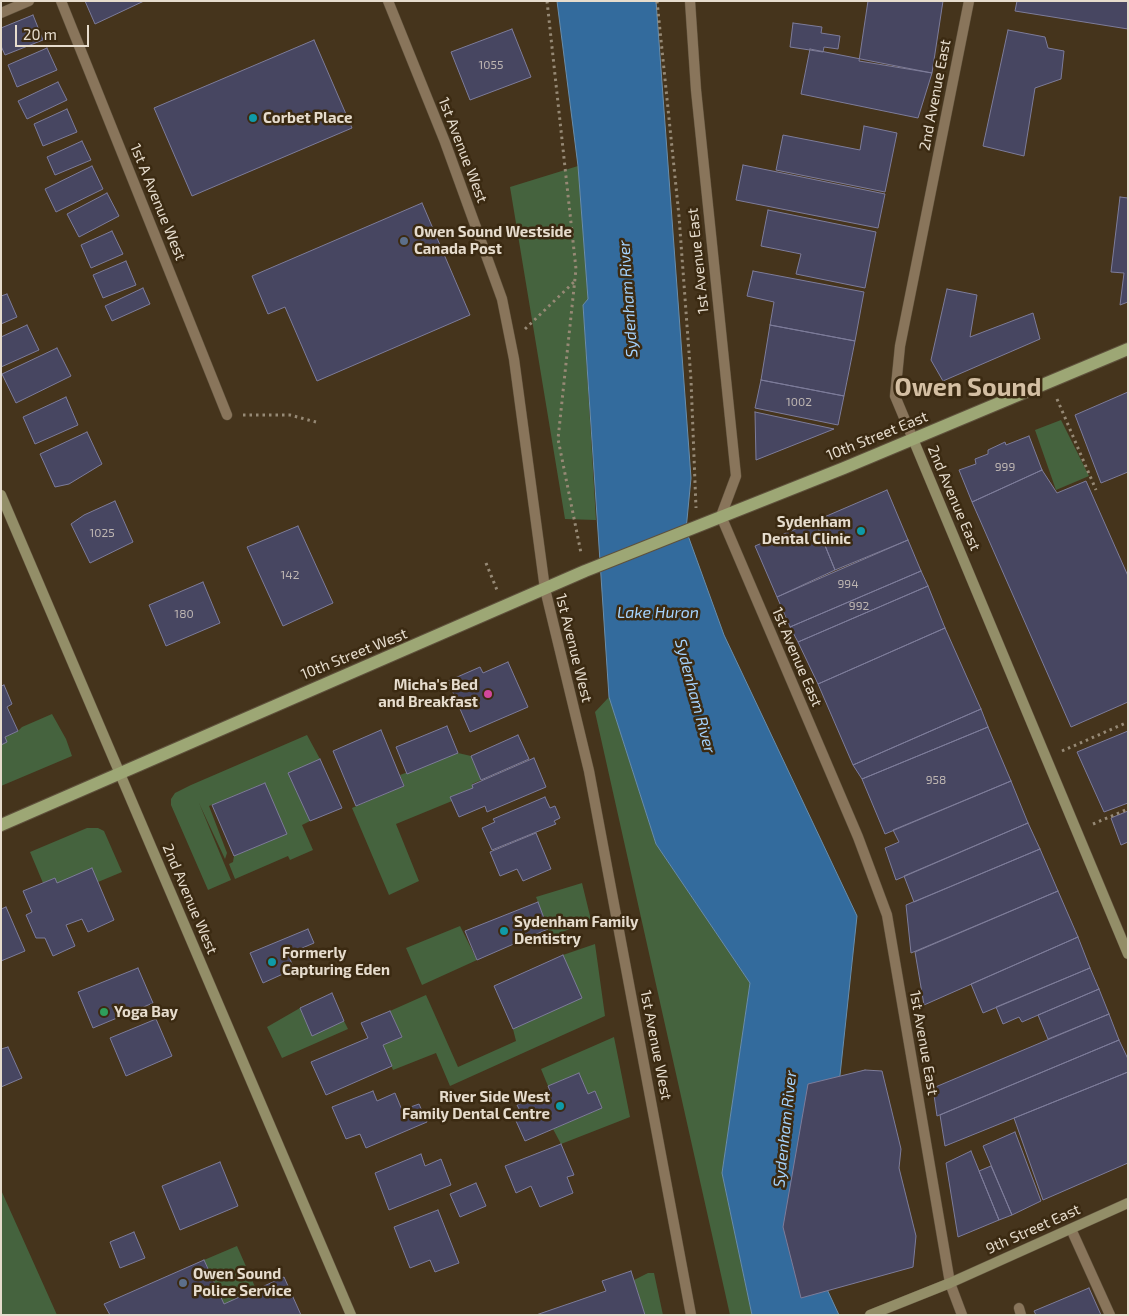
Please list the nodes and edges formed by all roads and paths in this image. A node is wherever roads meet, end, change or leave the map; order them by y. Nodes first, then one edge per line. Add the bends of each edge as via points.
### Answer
1 (29, 1) edge
2 (61, 1) edge
3 (388, 1) edge
4 (547, 1) edge
5 (656, 1) edge
6 (690, 1) edge
7 (969, 1) edge
8 (1, 13) edge
9 (575, 282) junction
10 (511, 343) junction
11 (1128, 349) edge
12 (1050, 382) junction
13 (228, 415) joint
14 (316, 422) dead end
15 (913, 439) junction
16 (1096, 490) dead end
17 (1, 495) edge
18 (721, 516) junction
19 (691, 528) junction
20 (486, 563) dead end
21 (585, 571) junction
22 (545, 589) junction
23 (504, 607) junction
24 (1128, 722) edge
25 (1059, 752) dead end
26 (120, 773) junction
27 (1128, 809) edge
28 (1, 825) edge
29 (1076, 830) junction
30 (1128, 954) edge
31 (1128, 1203) edge
32 (1071, 1229) junction
33 (950, 1283) junction
34 (351, 1315) edge
35 (691, 1315) edge
36 (870, 1315) edge
37 (962, 1315) edge
38 (1110, 1315) edge

1 - 8 street
2 - 13 street, 1st A Avenue West
3 - 10 street, 1st Avenue West via 445,142 499,290
4 - 9 path
5 - 19 path via 692,380
6 - 18 street, 1st Avenue East via 696,90 736,476
7 - 15 street, 2nd Avenue East via 900,346 895,396
9 - 10 path
9 - 21 path via 558,439
10 - 22 street, 1st Avenue West
11 - 12 main road, 10th Street East
12 - 15 main road, 10th Street East
12 - 16 path
13 - 14 path via 290,415
15 - 18 main road, 10th Street East
15 - 29 street, 2nd Avenue East
17 - 26 street, 2nd Avenue West
18 - 19 main road, 10th Street West
18 - 33 street, 1st Avenue East via 858,837 887,915
19 - 21 main road, 10th Street West
20 - 23 path
21 - 22 main road, 10th Street West
22 - 23 main road, 10th Street West
22 - 35 street, 1st Avenue West via 589,772
23 - 26 main road, 10th Street West
24 - 25 path
26 - 28 main road, 10th Street West
26 - 34 street, 2nd Avenue West
27 - 29 path
29 - 30 street, 2nd Avenue East
31 - 32 street, 9th Street East
32 - 33 street, 9th Street East
32 - 38 street
33 - 36 street, 9th Street East
33 - 37 street, 1st Avenue East

